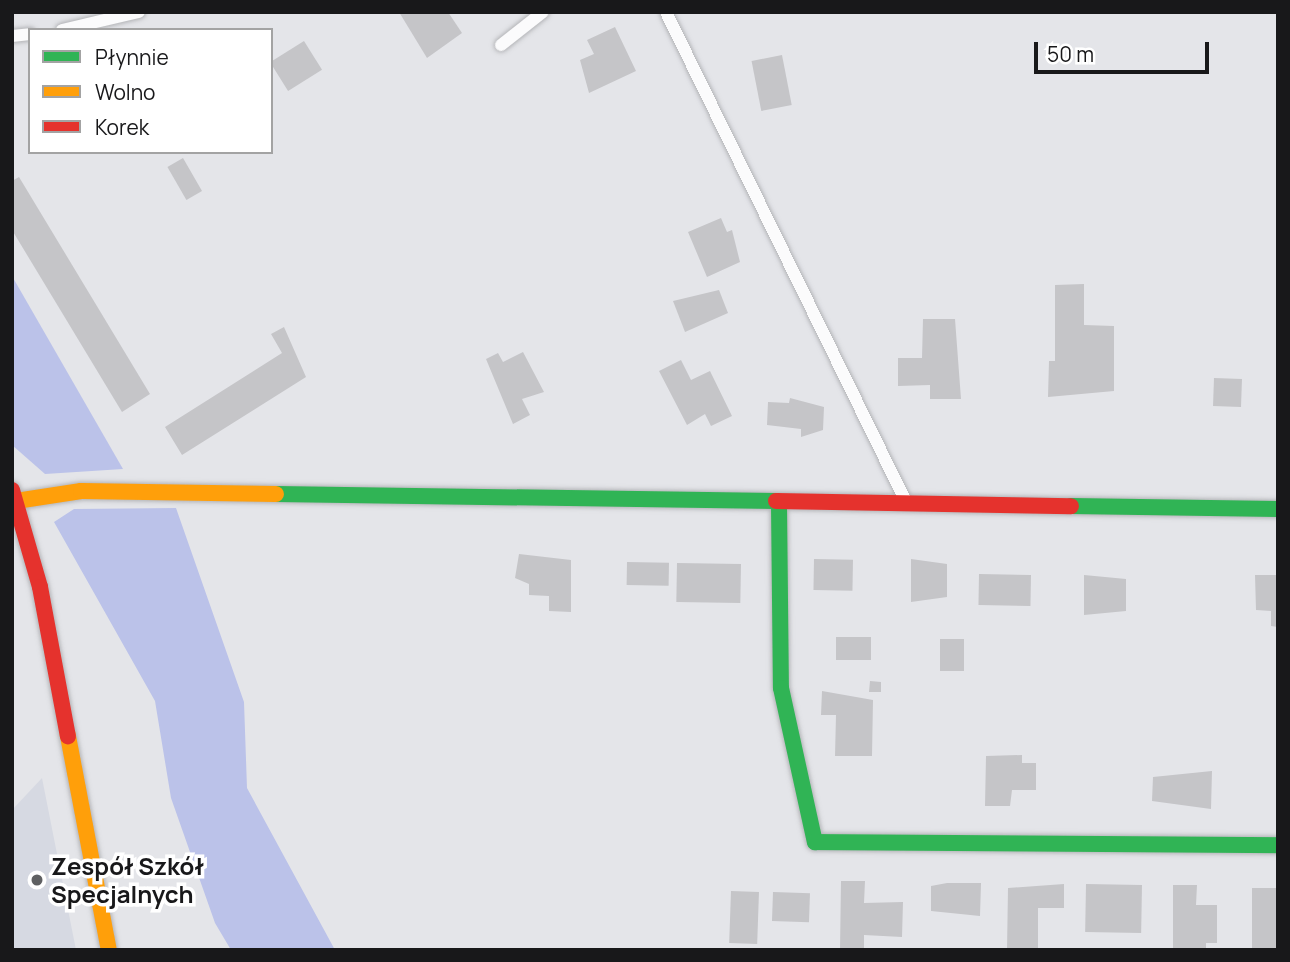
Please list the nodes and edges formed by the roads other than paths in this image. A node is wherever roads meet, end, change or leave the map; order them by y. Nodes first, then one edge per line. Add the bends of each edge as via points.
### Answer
1 (139, 12) edge
2 (543, 12) edge
3 (666, 12) edge
4 (71, 28) edge
5 (501, 45) dead end
6 (14, 496) edge
7 (779, 504) junction
8 (907, 505) junction
9 (1278, 509) edge
10 (1278, 845) edge
11 (109, 950) edge

1 - 4 lane
2 - 5 lane
3 - 8 lane
6 - 7 street via 81,491
6 - 11 street via 40,587
7 - 8 street
7 - 10 street via 780,688 815,842
8 - 9 street

